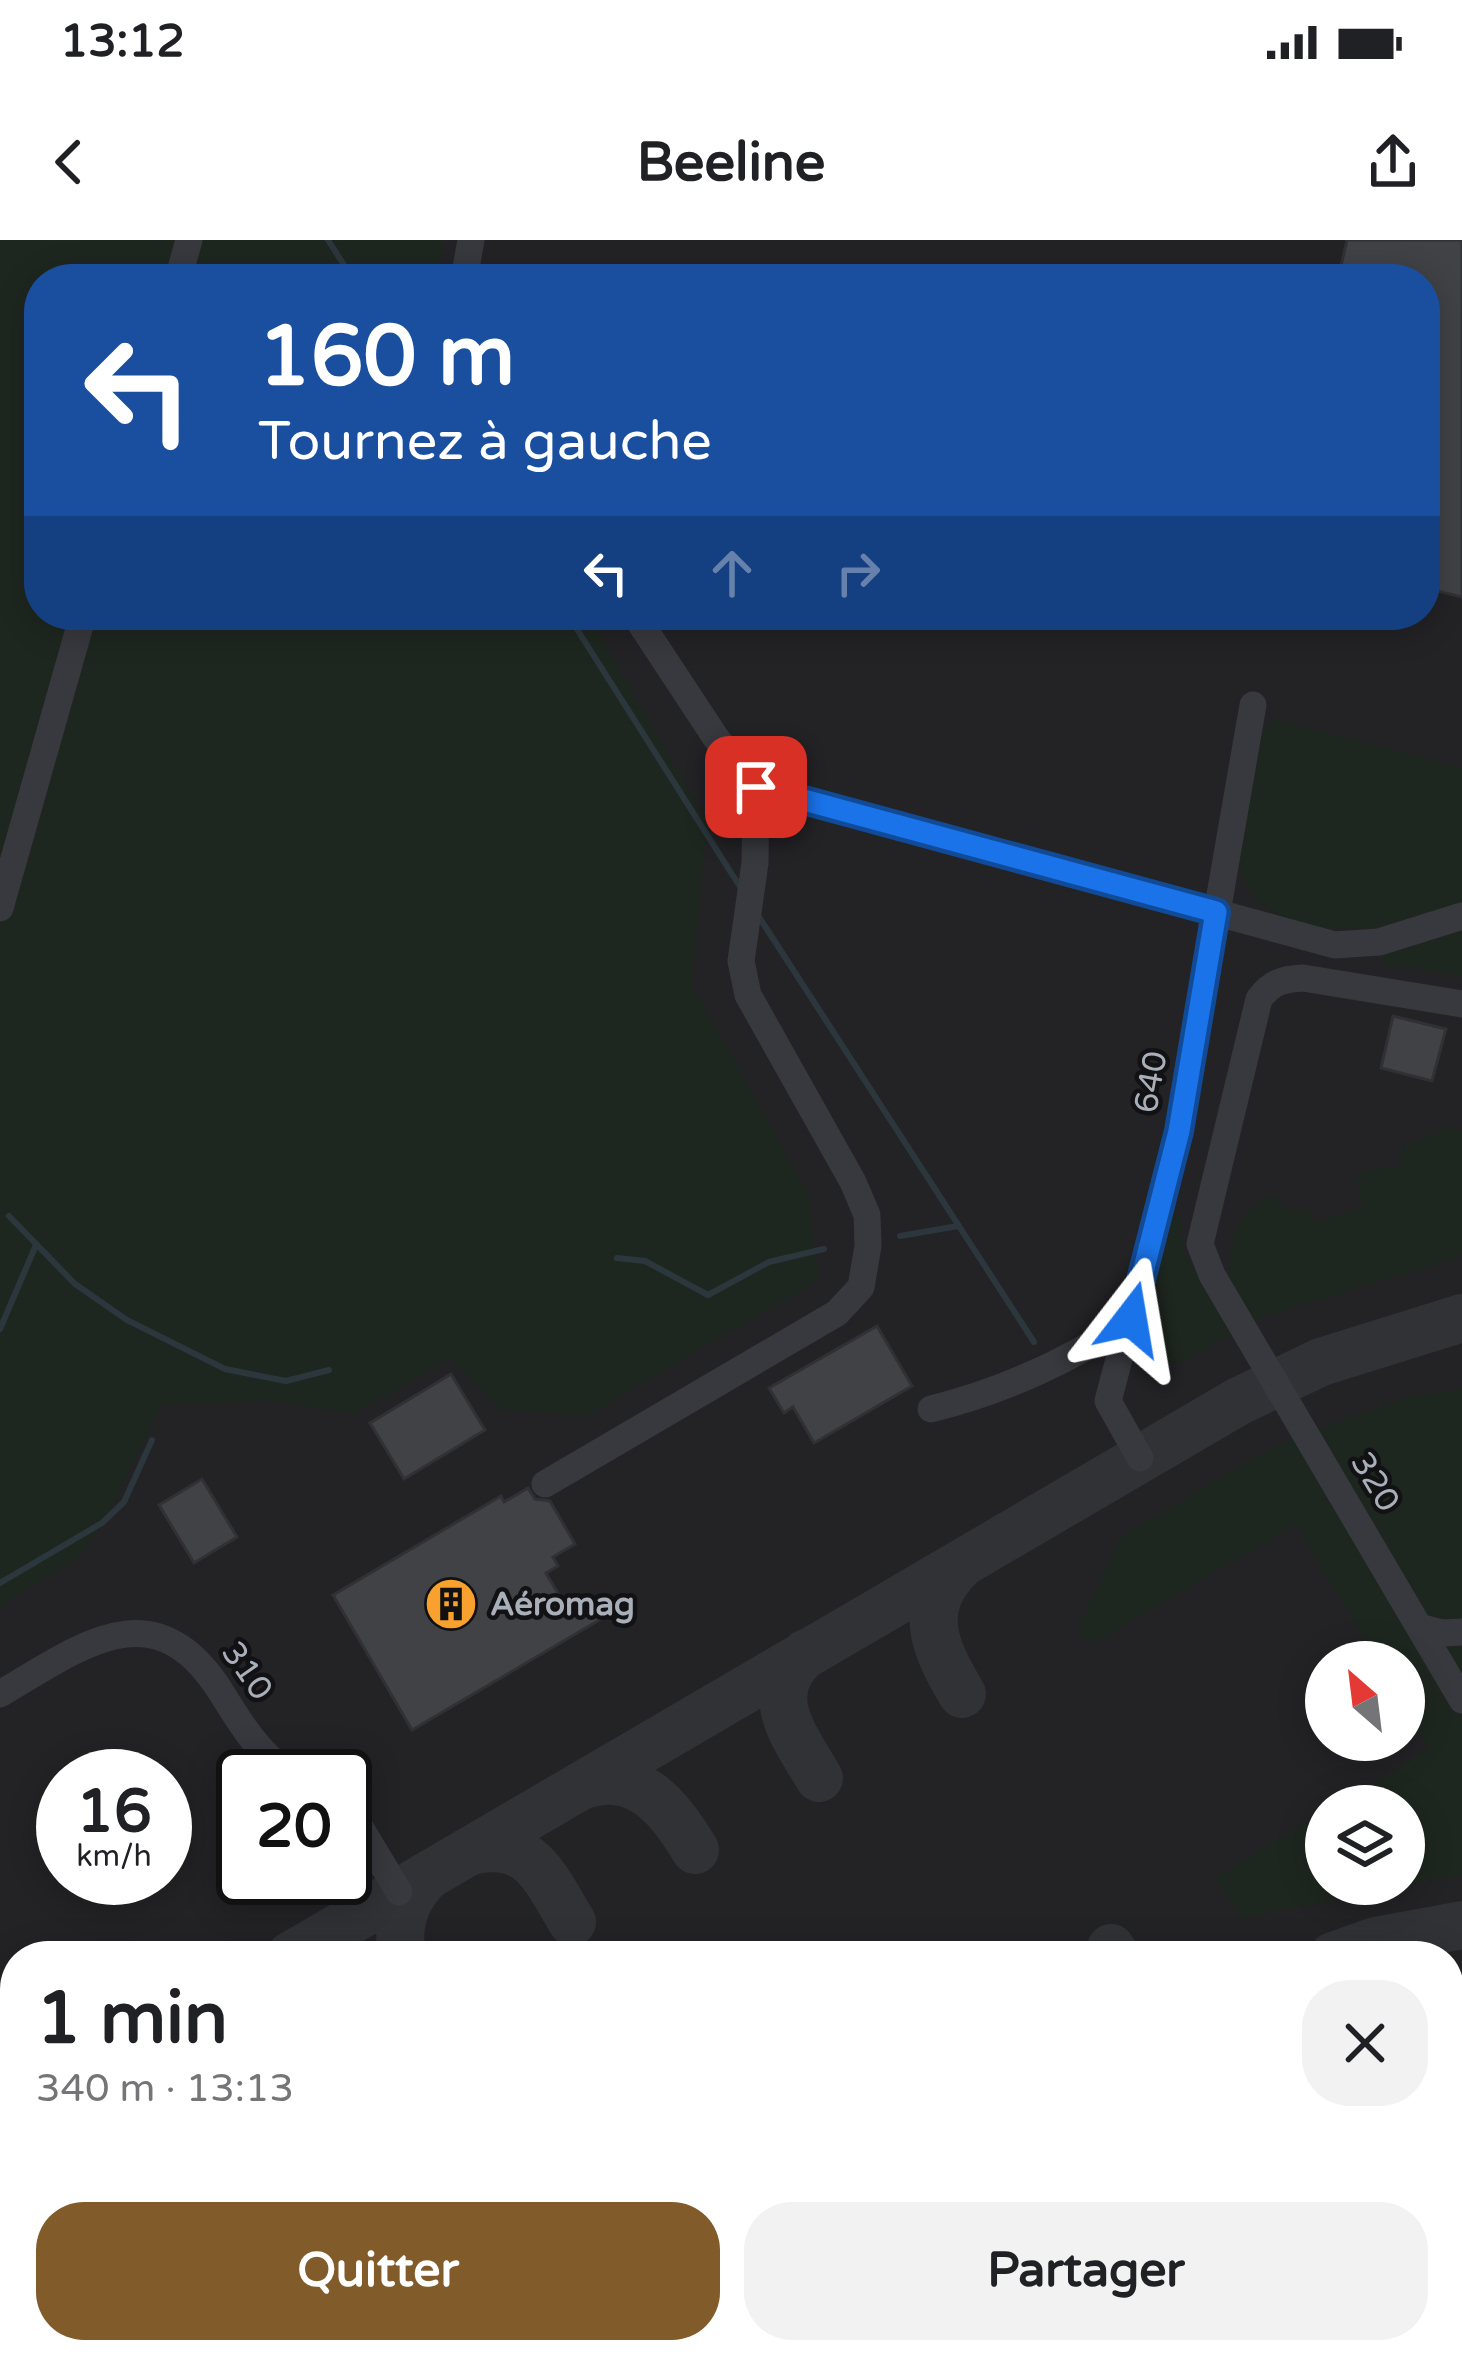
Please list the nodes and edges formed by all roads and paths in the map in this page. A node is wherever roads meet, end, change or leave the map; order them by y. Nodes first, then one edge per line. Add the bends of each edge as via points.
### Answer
1 (79, 630) edge
2 (645, 630) edge
3 (1253, 705) dead end
4 (756, 787) junction
5 (0, 908) edge
6 (1216, 912) junction
7 (1462, 916) edge
8 (1462, 1004) edge
9 (1131, 1319) junction
10 (931, 1409) dead end
11 (1140, 1458) dead end
12 (545, 1484) dead end
13 (1419, 1627) junction
14 (1462, 1632) edge
15 (0, 1694) edge
16 (1462, 1700) edge
17 (259, 1749) edge
18 (372, 1847) edge
19 (399, 1892) dead end

1 - 5 lane
2 - 4 lane
3 - 6 lane, 640
4 - 6 lane
4 - 12 lane via 741,961 748,995 867,1215 861,1287 837,1313
6 - 7 lane via 1335,945 1379,942
6 - 9 lane, 640 via 1179,1131
8 - 13 lane, 320 via 1303,978 1268,987 1200,1244
9 - 10 lane via 1075,1355
9 - 11 lane, 640 via 1108,1401
13 - 14 lane
13 - 16 lane, 320
15 - 17 lane, 310 via 90,1641 151,1634 210,1674
18 - 19 lane

